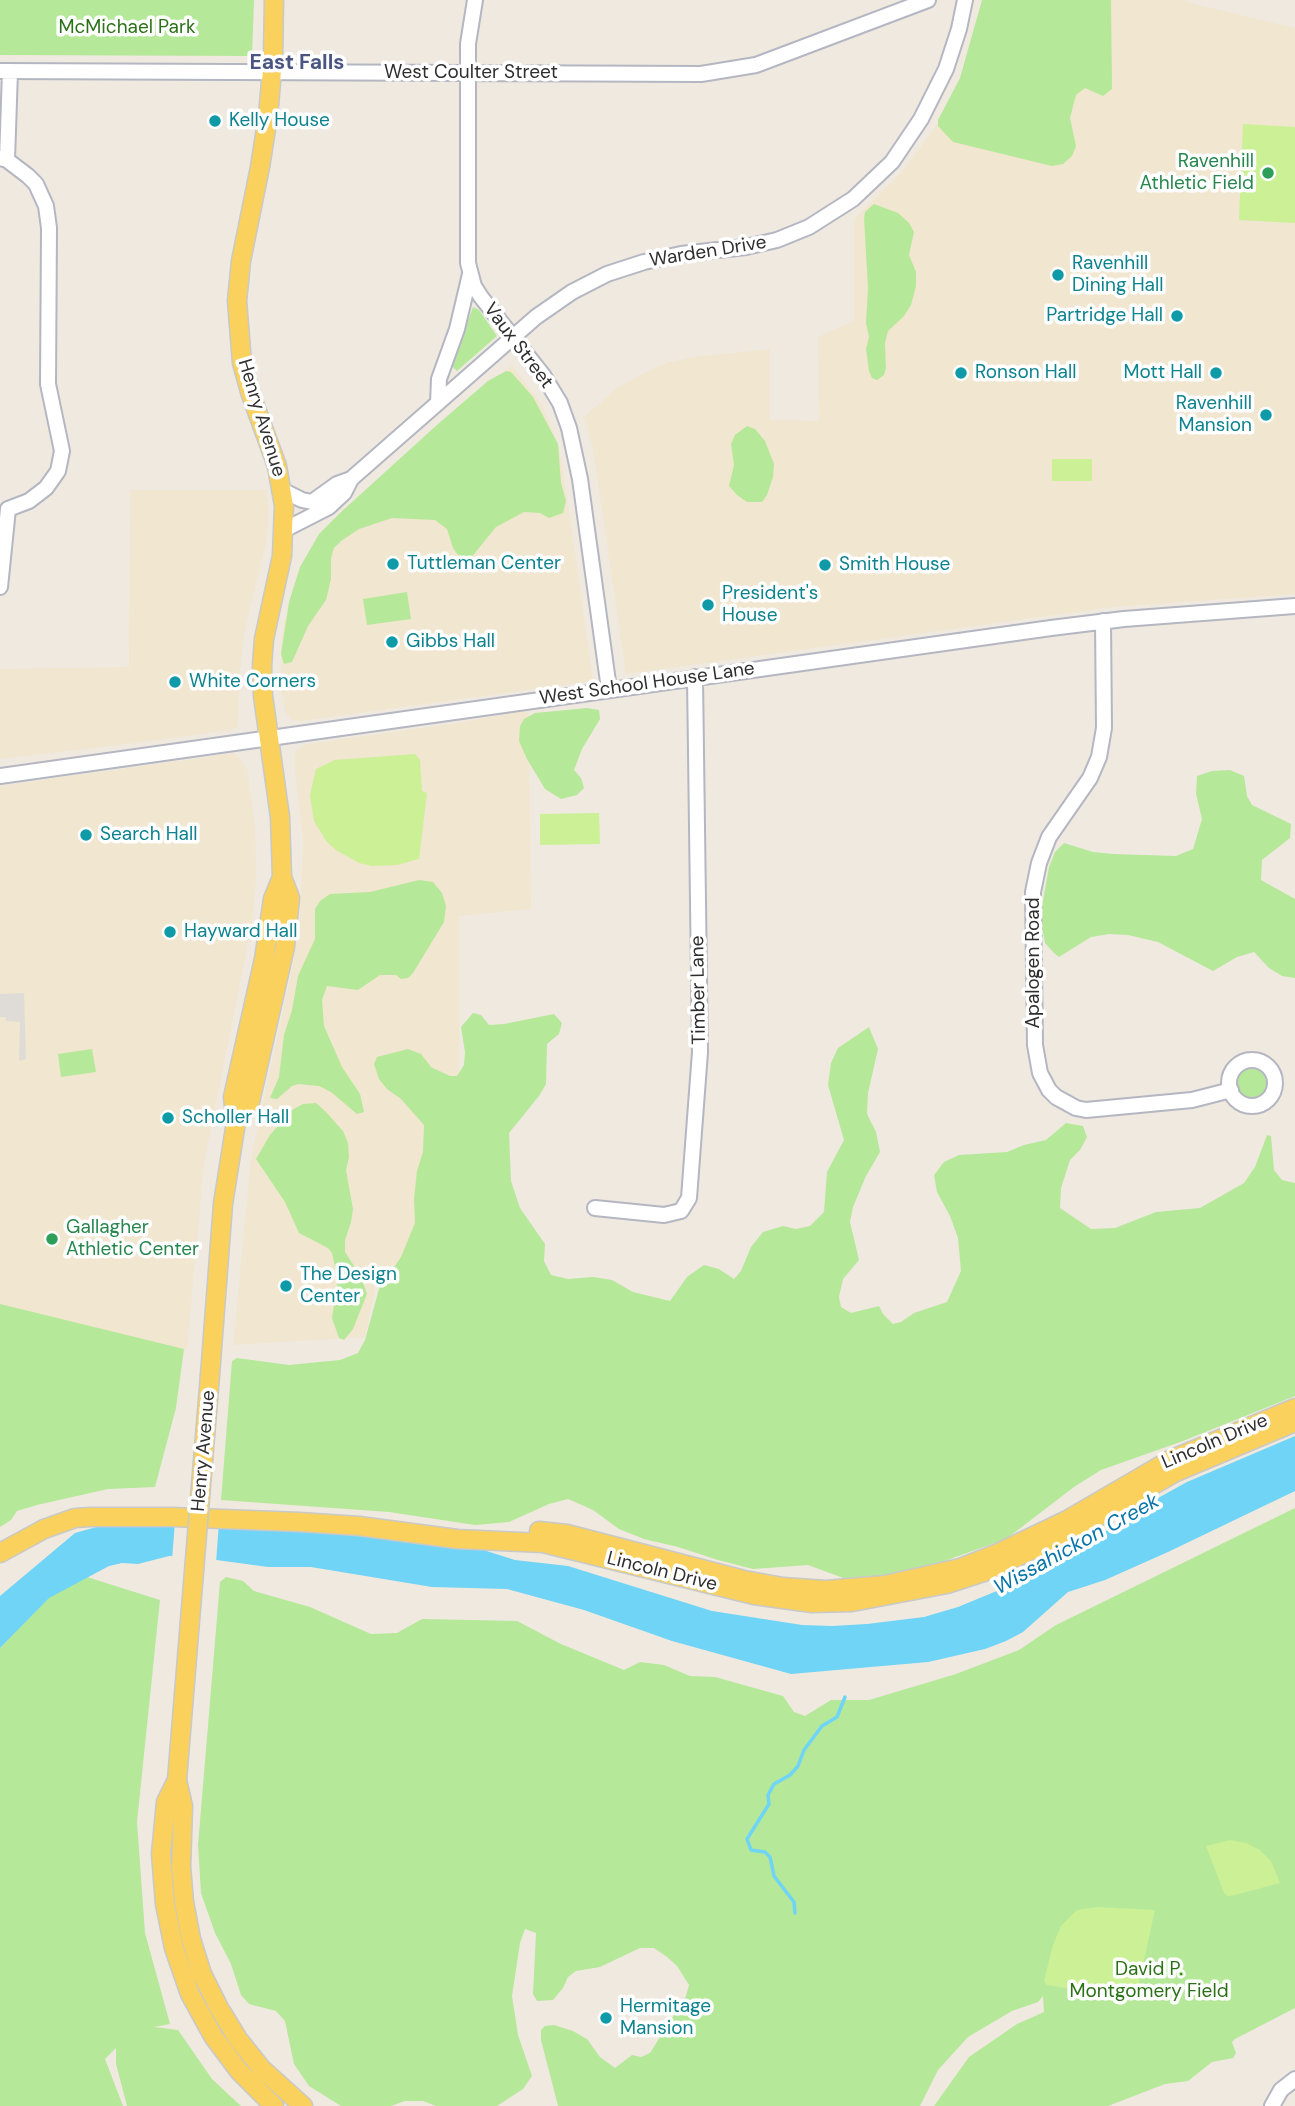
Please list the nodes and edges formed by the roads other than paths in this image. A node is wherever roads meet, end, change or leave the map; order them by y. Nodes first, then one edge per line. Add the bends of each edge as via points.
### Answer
1 (274, 0) edge
2 (475, 0) edge
3 (928, 0) edge
4 (965, 0) edge
5 (5, 71) edge
6 (272, 72) junction
7 (468, 72) junction
8 (3, 159) edge
9 (470, 273) junction
10 (512, 338) junction
11 (438, 403) junction
12 (351, 479) junction
13 (282, 490) junction
14 (4, 507) edge
15 (284, 530) junction
16 (0, 587) edge
17 (1295, 606) edge
18 (1103, 621) junction
19 (695, 677) junction
20 (609, 689) junction
21 (269, 738) junction
22 (0, 776) edge
23 (1231, 1090) dead end
24 (595, 1208) dead end
25 (1295, 1408) edge
26 (1295, 1422) edge
27 (0, 1540) edge
28 (0, 1553) edge
29 (177, 1780) junction
30 (1295, 2079) edge
31 (274, 2106) edge
32 (303, 2106) edge
33 (1272, 2106) edge

1 - 6 main road, Henry Avenue
2 - 7 street, Vaux Street
3 - 7 street, West Coulter Street via 756,65 728,71
4 - 10 street, Warden Drive via 946,69 921,119 878,178 841,209 792,235 761,244 661,257 607,275 561,299
5 - 6 street, West Coulter Street
5 - 8 street
6 - 7 street, West Coulter Street
6 - 13 main road, Henry Avenue via 262,154 238,275 237,317 247,382
7 - 9 street, Vaux Street
8 - 14 street via 36,184 48,216 48,384 62,451 58,471 47,488 29,501
9 - 10 street, Vaux Street via 481,297
9 - 11 street via 439,379
10 - 11 street, Warden Drive
10 - 20 street, Vaux Street via 548,383 569,428
11 - 12 street, Warden Drive
12 - 13 street, Warden Drive via 312,502
12 - 15 street, Warden Drive via 329,507
13 - 15 main road, Henry Avenue
14 - 16 street
15 - 21 main road, Henry Avenue via 262,651
17 - 18 street, West School House Lane
18 - 19 street, West School House Lane
18 - 23 street, Apalogen Road via 1100,757 1049,837 1033,892 1035,1045 1040,1073 1056,1097 1086,1110 1192,1100
19 - 20 street, West School House Lane
19 - 24 street, Timber Lane via 700,1052 689,1198 681,1211 664,1215
20 - 21 street, West School House Lane
21 - 22 street, West School House Lane
21 - 29 main road, Henry Avenue, bridge via 280,817 282,877 290,898 285,947 250,1102 236,1122 223,1204
25 - 27 main road, Lincoln Drive via 1170,1460 1067,1520 979,1561 864,1588 803,1589 763,1583 567,1534 470,1531 311,1514 135,1504 64,1509
26 - 28 main road, Lincoln Drive via 1176,1472 1073,1531 984,1572 947,1584 852,1602 812,1603 754,1594 553,1544 300,1522 75,1518
29 - 31 main road, Henry Avenue via 166,1802 162,1854 174,1948 190,1994 213,2036 244,2077
29 - 32 main road, Henry Avenue via 183,1806 184,1902 202,1974 238,2039
30 - 33 street via 1281,2090

